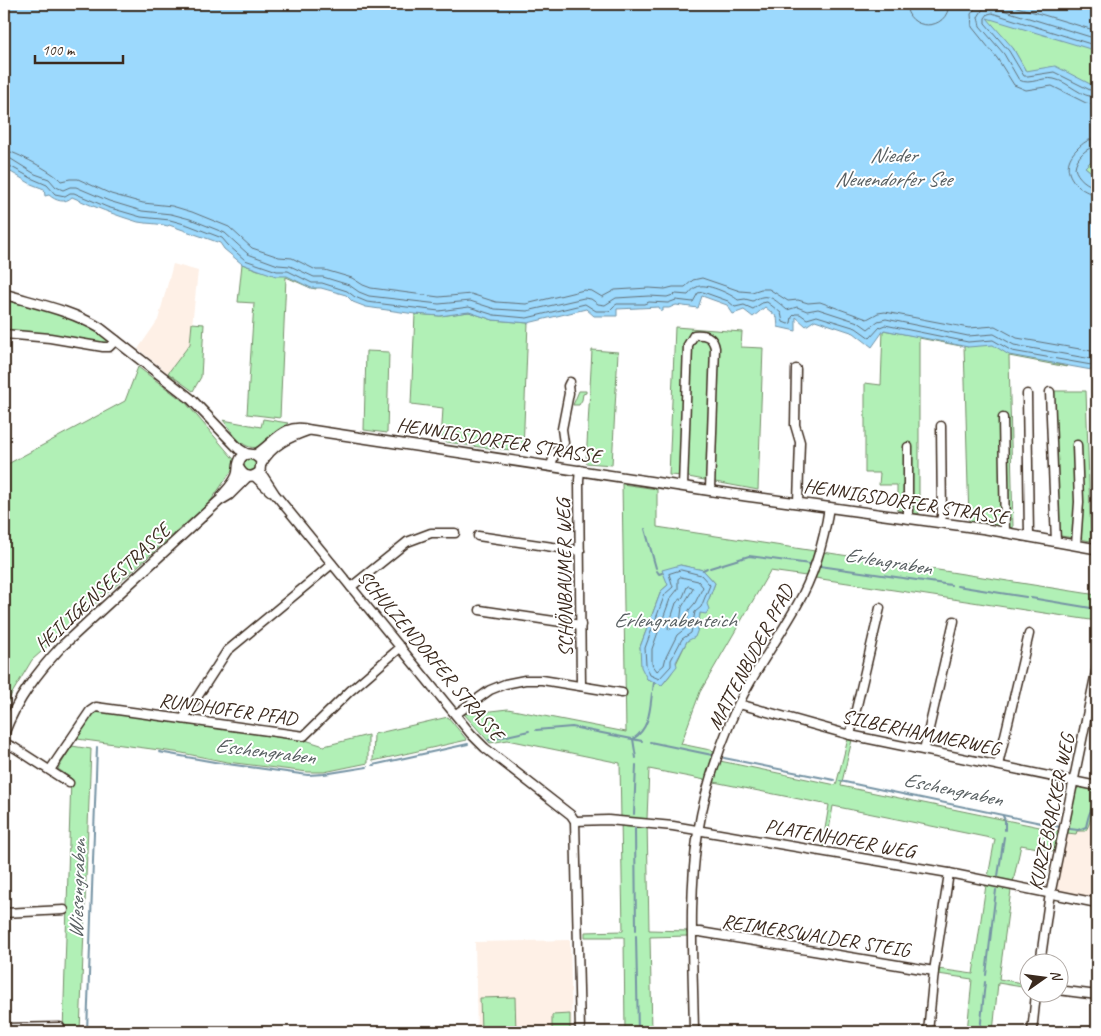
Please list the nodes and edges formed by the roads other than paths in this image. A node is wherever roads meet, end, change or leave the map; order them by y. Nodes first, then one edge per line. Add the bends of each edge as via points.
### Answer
1 (4, 294) edge
2 (4, 334) edge
3 (116, 340) junction
4 (796, 369) dead end
5 (570, 382) dead end
6 (1050, 392) dead end
7 (1026, 394) dead end
8 (1002, 418) dead end
9 (941, 426) dead end
10 (310, 430) junction
11 (222, 432) junction
12 (1077, 445) dead end
13 (908, 447) dead end
14 (251, 454) junction
15 (239, 465) junction
16 (551, 466) junction
17 (580, 470) junction
18 (256, 472) junction
19 (683, 486) junction
20 (710, 490) junction
21 (219, 501) junction
22 (798, 502) junction
23 (829, 507) junction
24 (908, 518) junction
25 (940, 523) junction
26 (454, 533) dead end
27 (1005, 533) junction
28 (478, 536) dead end
29 (1029, 537) junction
30 (1056, 542) junction
31 (1076, 545) junction
32 (1097, 549) edge
33 (580, 551) junction
34 (332, 564) junction
35 (351, 587) junction
36 (880, 608) dead end
37 (480, 610) dead end
38 (954, 621) dead end
39 (581, 625) junction
40 (1029, 634) dead end
41 (401, 647) junction
42 (1097, 667) edge
43 (581, 686) junction
44 (622, 693) dead end
45 (739, 704) junction
46 (456, 714) junction
47 (183, 720) junction
48 (4, 733) edge
49 (850, 735) junction
50 (4, 743) edge
51 (924, 750) junction
52 (998, 765) junction
53 (50, 770) junction
54 (1074, 781) junction
55 (69, 783) dead end
56 (1097, 786) edge
57 (575, 821) junction
58 (698, 831) junction
59 (949, 873) junction
60 (1051, 894) junction
61 (1097, 903) edge
62 (64, 910) dead end
63 (4, 913) edge
64 (692, 932) junction
65 (1042, 954) edge
66 (934, 971) junction
67 (1068, 991) edge
68 (1097, 995) edge
69 (1035, 1004) edge
70 (60, 1027) dead end
71 (4, 1028) edge
72 (580, 1032) edge
73 (694, 1032) edge
74 (928, 1032) edge
75 (1032, 1032) edge

1 - 3 main road via 71,313
2 - 3 street via 102,347 109,347
3 - 11 main road via 192,399
4 - 22 street via 795,425 800,442
5 - 16 street via 562,429 564,443 555,452
6 - 30 street
7 - 29 street
8 - 27 street
9 - 25 street
10 - 14 main road, HENNIGSDORFER STRASSE via 289,429
10 - 16 main road, HENNIGSDORFER STRASSE
10 - 18 main road via 281,442 266,454
11 - 14 main road via 239,449
11 - 15 main road
12 - 31 street via 1079,502
13 - 24 street
14 - 15 main road, HENNIGSDORFER STRASSE
14 - 18 main road via 259,459
15 - 18 main road via 243,474
15 - 21 main road, HEILIGENSEESTRASSE via 236,478
16 - 17 main road, HENNIGSDORFER STRASSE
17 - 19 main road, HENNIGSDORFER STRASSE
17 - 33 street, SCHÖNBAUMER WEG
18 - 21 main road, HEILIGENSEESTRASSE
18 - 34 street, SCHULZENDORFER STRASSE
19 - 20 main road, HENNIGSDORFER STRASSE
19 - 20 street via 688,345 694,335 703,334 714,342
20 - 22 main road, HENNIGSDORFER STRASSE
21 - 48 main road, HEILIGENSEESTRASSE via 42,667 18,701
22 - 23 main road, HENNIGSDORFER STRASSE
23 - 24 main road, HENNIGSDORFER STRASSE
23 - 45 street, MATTENBUDER PFAD via 821,549 805,590
24 - 25 main road, HENNIGSDORFER STRASSE
25 - 27 main road, HENNIGSDORFER STRASSE
26 - 35 street via 431,533 407,542
27 - 29 main road, HENNIGSDORFER STRASSE
28 - 33 street
29 - 30 main road, HENNIGSDORFER STRASSE
30 - 31 main road, HENNIGSDORFER STRASSE
31 - 32 main road, HENNIGSDORFER STRASSE
33 - 39 street, SCHÖNBAUMER WEG
34 - 35 street, SCHULZENDORFER STRASSE
34 - 47 street via 227,651
35 - 41 street, SCHULZENDORFER STRASSE
36 - 49 street
37 - 39 street
38 - 51 street
39 - 43 street, SCHÖNBAUMER WEG
40 - 52 street
41 - 46 street, SCHULZENDORFER STRASSE
41 - 47 street, RUNDHOFER PFAD via 304,736
42 - 54 street, KURZEBRACKER WEG
43 - 44 street
43 - 46 street via 519,680 490,690
45 - 49 street, SILBERHAMMERWEG
45 - 58 street, MATTENBUDER PFAD via 711,776
46 - 57 street, SCHULZENDORFER STRASSE via 484,748
47 - 53 street, RUNDHOFER PFAD via 96,707
49 - 51 street, SILBERHAMMERWEG
50 - 53 street
51 - 52 street, SILBERHAMMERWEG
52 - 54 street, SILBERHAMMERWEG
53 - 55 street
54 - 56 street, SILBERHAMMERWEG
54 - 60 street, KURZEBRACKER WEG
57 - 58 street, PLATENHOFER WEG via 630,821
57 - 72 street
58 - 59 street, PLATENHOFER WEG
58 - 64 street, MATTENBUDER PFAD
59 - 60 street, PLATENHOFER WEG
59 - 66 street
60 - 61 street, PLATENHOFER WEG
60 - 65 street, KURZEBRACKER WEG
62 - 63 street
64 - 66 street, REIMERSWALDER STEIG
64 - 73 street, MATTENBUDER PFAD
66 - 74 street
67 - 68 street
69 - 75 street
70 - 71 street

